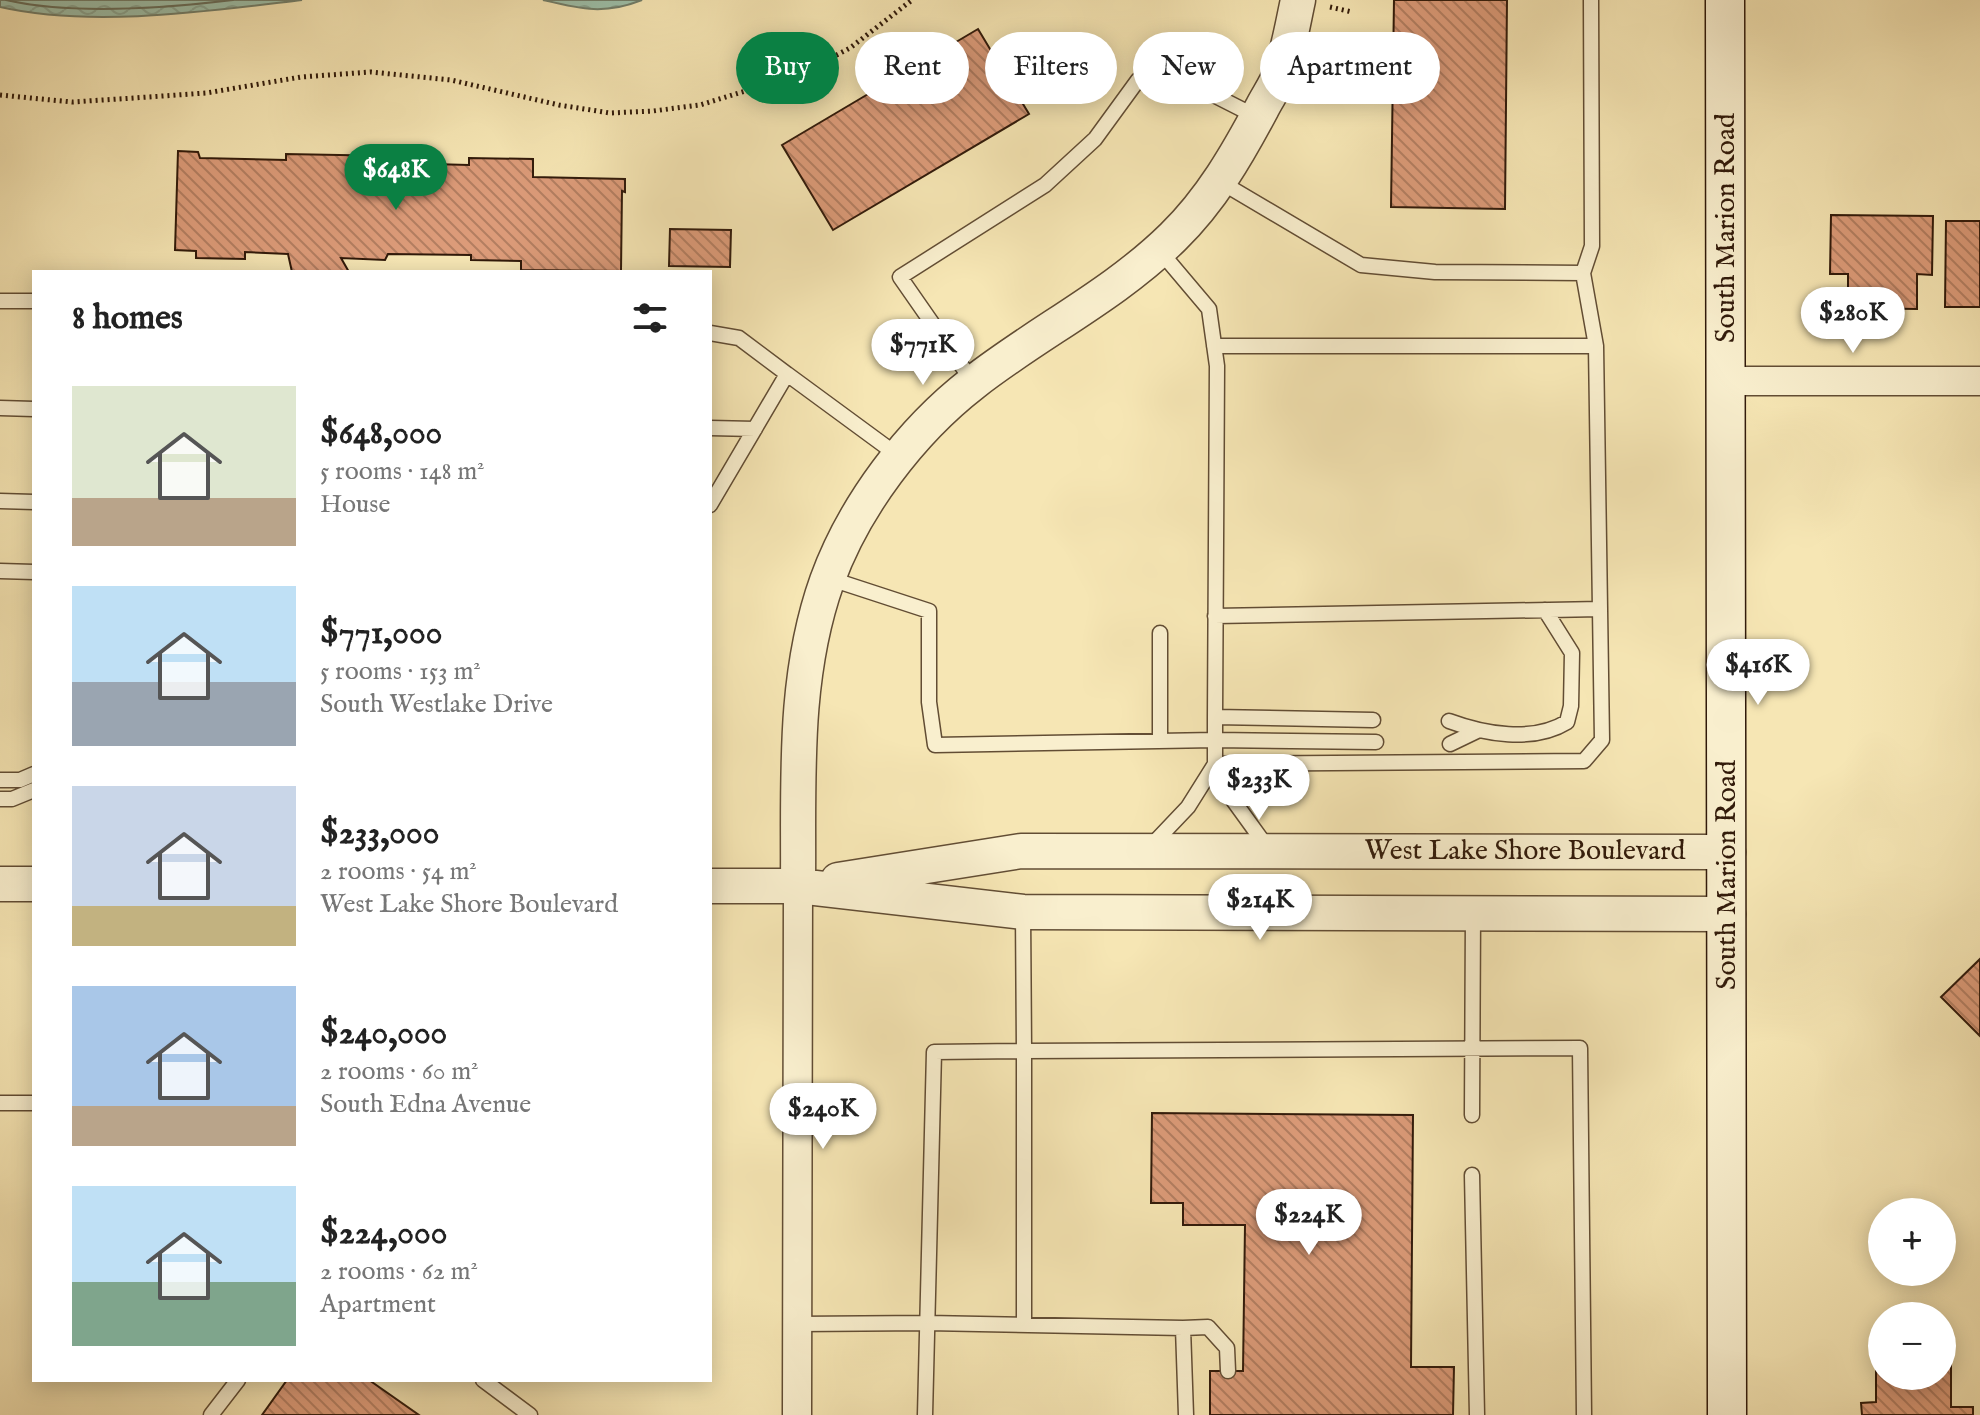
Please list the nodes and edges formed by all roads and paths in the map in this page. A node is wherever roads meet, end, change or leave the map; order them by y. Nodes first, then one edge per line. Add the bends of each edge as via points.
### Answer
1 (912, 0) edge
2 (1298, 0) edge
3 (1591, 0) edge
4 (1725, 0) edge
5 (0, 95) edge
6 (1257, 117) junction
7 (1219, 181) junction
8 (1160, 250) junction
9 (1583, 273) junction
10 (0, 301) edge
11 (32, 301) edge
12 (712, 333) edge
13 (1214, 346) junction
14 (1596, 346) junction
15 (787, 374) junction
16 (1726, 381) junction
17 (1980, 381) edge
18 (973, 382) junction
19 (0, 408) edge
20 (32, 409) edge
21 (712, 428) edge
22 (755, 429) junction
23 (901, 457) junction
24 (0, 501) edge
25 (32, 502) edge
26 (712, 502) edge
27 (0, 571) edge
28 (32, 572) edge
29 (828, 578) junction
30 (1600, 609) junction
31 (1545, 610) junction
32 (1215, 616) junction
33 (1160, 633) dead end
34 (1215, 717) junction
35 (1373, 720) dead end
36 (1449, 721) dead end
37 (1477, 731) junction
38 (1215, 740) junction
39 (1160, 741) junction
40 (1376, 742) dead end
41 (1450, 744) dead end
42 (1215, 764) junction
43 (32, 775) edge
44 (0, 780) edge
45 (32, 791) edge
46 (0, 799) edge
47 (1147, 851) junction
48 (1269, 851) junction
49 (1728, 852) junction
50 (0, 884) edge
51 (32, 884) edge
52 (712, 886) edge
53 (798, 886) junction
54 (1023, 912) junction
55 (1473, 913) junction
56 (1728, 914) junction
57 (1472, 1047) junction
58 (1024, 1051) junction
59 (0, 1103) edge
60 (32, 1103) edge
61 (1472, 1115) dead end
62 (1472, 1175) dead end
63 (928, 1323) junction
64 (797, 1324) junction
65 (1024, 1325) junction
66 (1183, 1328) junction
67 (1228, 1371) dead end
68 (236, 1382) edge
69 (486, 1382) edge
70 (211, 1415) edge
71 (530, 1415) edge
72 (797, 1415) edge
73 (925, 1415) edge
74 (1186, 1415) edge
75 (1477, 1415) edge
76 (1584, 1415) edge
77 (1727, 1415) edge

1 - 5 path via 850,48 800,74 700,105 653,111 610,113 451,80 371,72 206,93 72,102
2 - 6 street via 1281,72
3 - 9 lane via 1592,246
4 - 16 main road, South Marion Road
6 - 7 street
6 - 18 lane via 1192,84 1138,80 1095,139 1045,185 900,277
7 - 8 street
7 - 9 lane via 1361,265 1435,272
8 - 13 lane via 1209,309
8 - 18 street via 1087,307
9 - 14 lane
10 - 11 lane
12 - 15 lane via 739,338
13 - 14 lane
13 - 32 lane
14 - 30 lane
15 - 22 lane
15 - 23 lane
16 - 17 street
16 - 49 main road, South Marion Road
18 - 23 street via 916,435
19 - 20 lane
21 - 22 lane
22 - 26 lane
23 - 29 street via 872,491
24 - 25 lane
27 - 28 lane
29 - 39 lane via 929,611 929,702 935,745
29 - 53 street via 810,633 800,719
30 - 31 lane
30 - 42 lane via 1602,740 1584,761
31 - 32 lane
31 - 37 lane via 1572,653 1567,722 1531,734
32 - 34 lane
33 - 39 lane
34 - 35 lane
34 - 38 lane
36 - 37 lane
37 - 41 lane
38 - 39 lane
38 - 40 lane
38 - 42 lane
42 - 47 lane via 1188,807
42 - 48 lane
43 - 44 lane
45 - 46 lane
47 - 48 street, West Lake Shore Boulevard
47 - 53 street, West Lake Shore Boulevard via 1021,851
48 - 49 street, West Lake Shore Boulevard
49 - 56 main road, South Marion Road
50 - 51 street
52 - 53 street, West Lake Shore Boulevard
53 - 54 street, West Lake Shore Boulevard
53 - 64 street
54 - 55 street, West Lake Shore Boulevard
54 - 58 lane
55 - 56 street, West Lake Shore Boulevard
55 - 57 lane
56 - 77 main road, South Marion Road
57 - 58 lane
57 - 61 lane
57 - 76 lane via 1580,1048
58 - 63 lane via 934,1052
58 - 65 lane
59 - 60 lane
62 - 75 lane
63 - 64 lane
63 - 65 lane
63 - 73 lane
64 - 72 street
65 - 66 lane
66 - 67 lane via 1208,1327 1227,1348
66 - 74 lane
68 - 70 lane
69 - 71 lane

